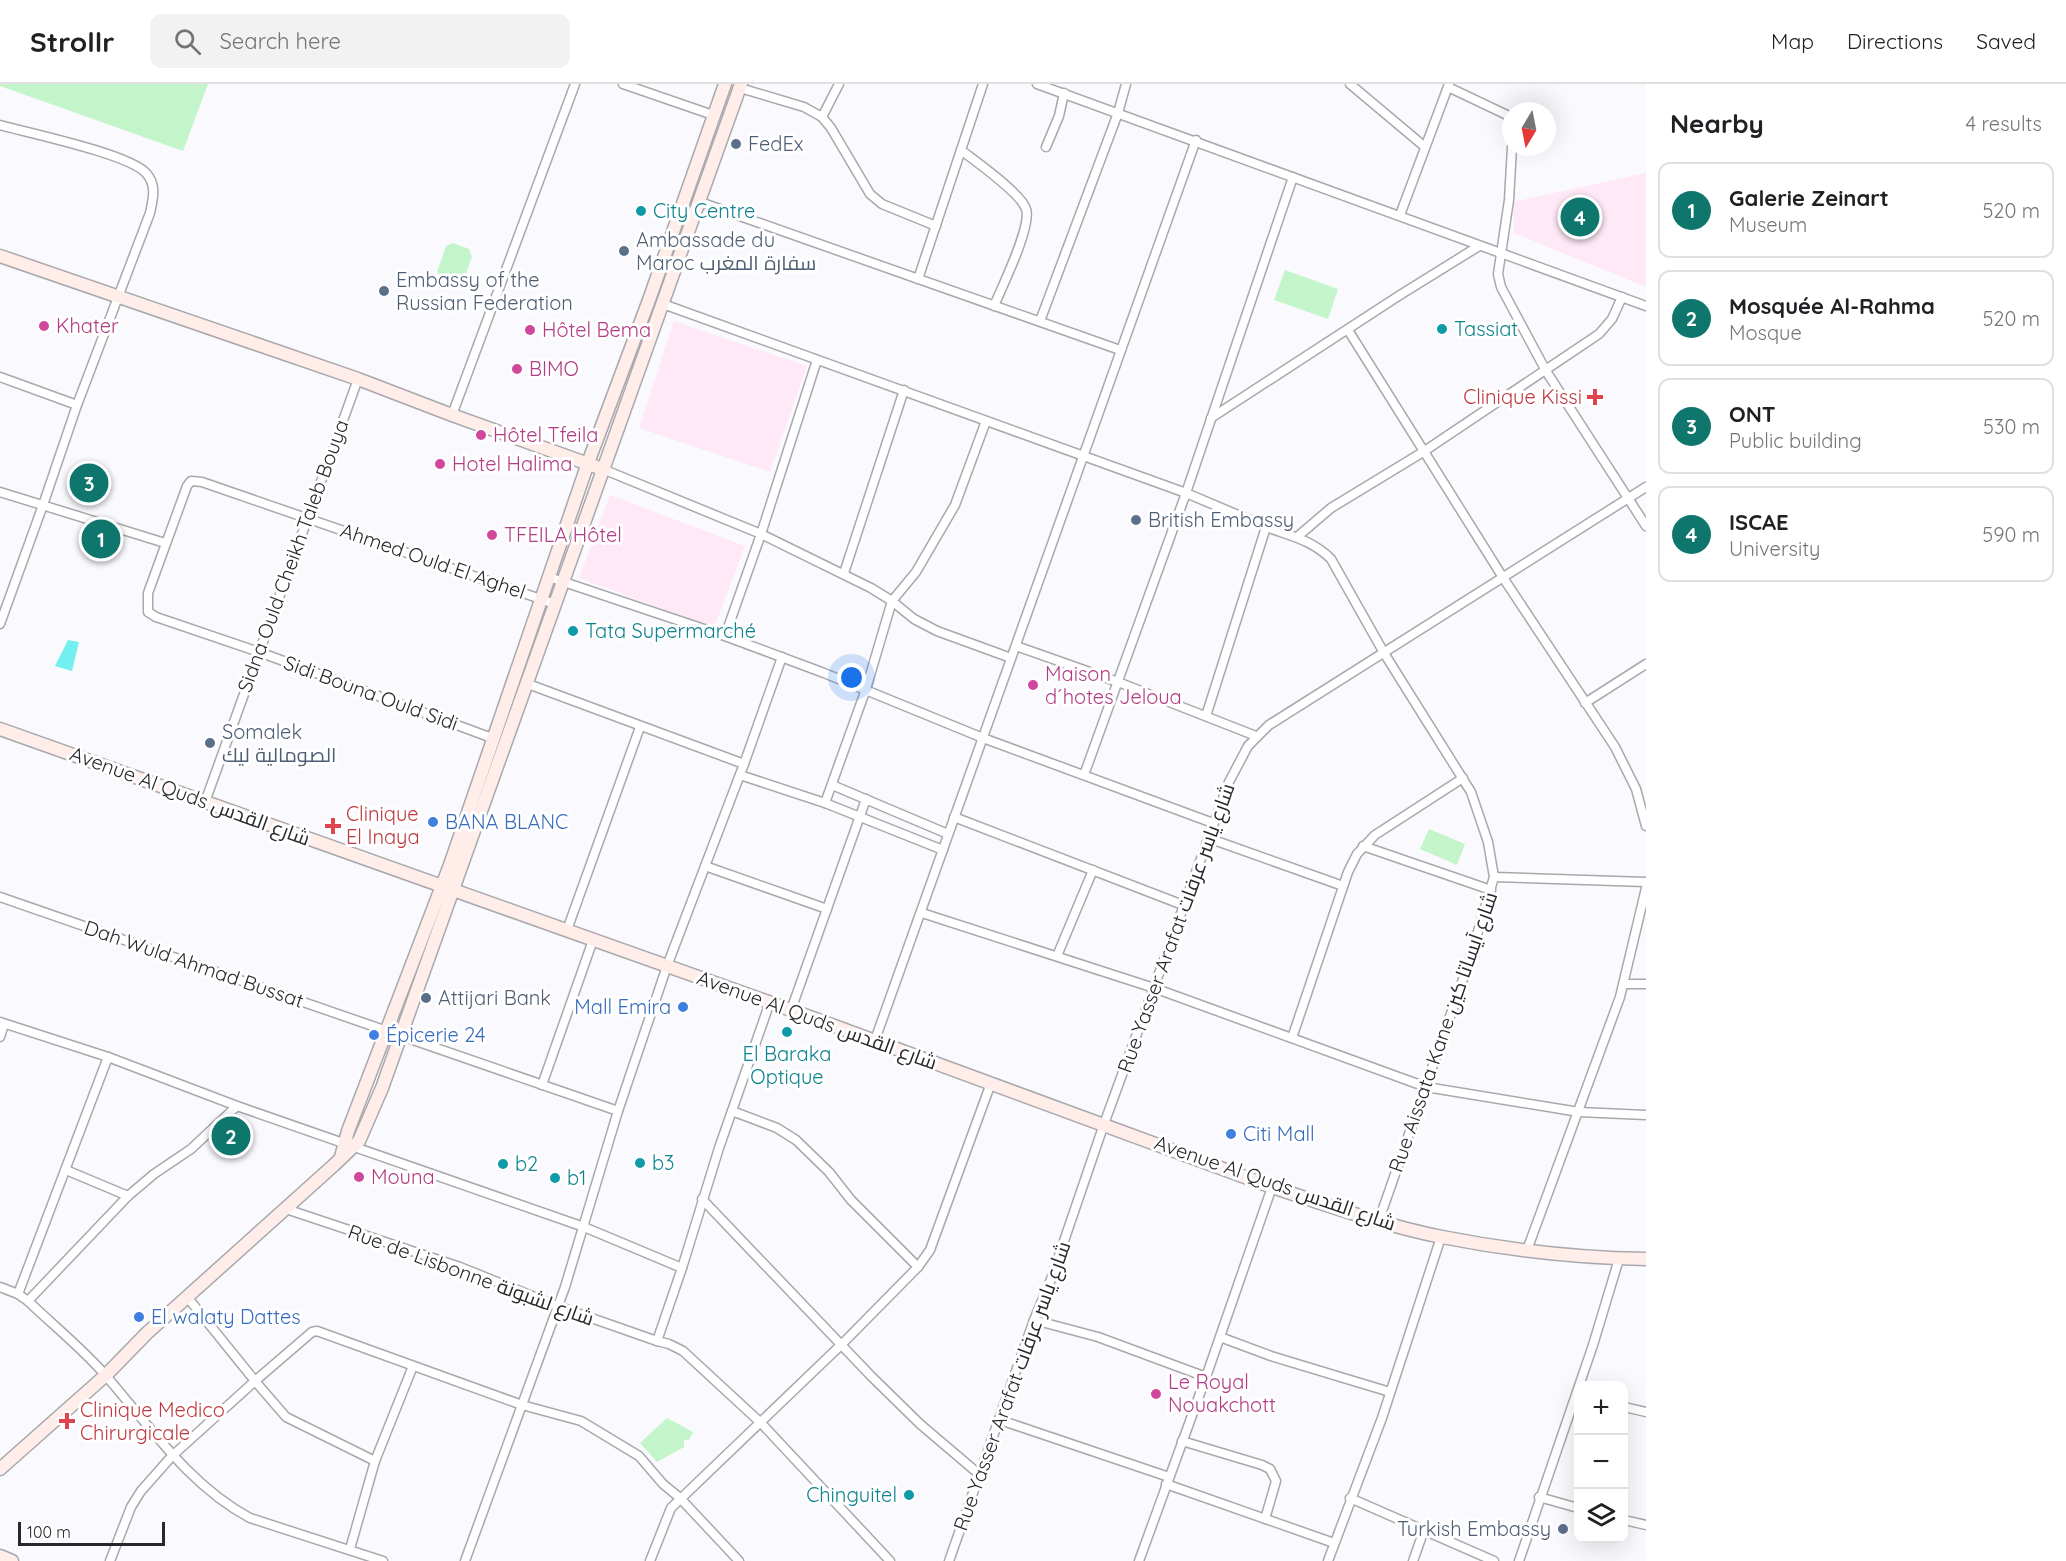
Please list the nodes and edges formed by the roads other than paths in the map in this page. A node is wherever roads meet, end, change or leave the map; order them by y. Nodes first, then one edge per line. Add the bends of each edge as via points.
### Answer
1 (575, 84) edge
2 (623, 84) edge
3 (725, 84) edge
4 (839, 84) edge
5 (983, 84) edge
6 (1040, 84) edge
7 (1126, 84) edge
8 (1350, 84) edge
9 (741, 86) edge
10 (1449, 86) edge
11 (1064, 93) junction
12 (1502, 112) edge
13 (1118, 113) junction
14 (713, 115) junction
15 (822, 117) junction
16 (0, 124) edge
17 (1196, 140) junction
18 (1046, 147) dead end
19 (1425, 147) junction
20 (961, 150) junction
21 (1511, 156) edge
22 (1293, 177) junction
23 (700, 202) junction
24 (1400, 215) junction
25 (936, 226) junction
26 (1479, 246) junction
27 (1502, 253) junction
28 (0, 256) edge
29 (918, 279) junction
30 (118, 296) junction
31 (1622, 297) junction
32 (663, 304) junction
33 (994, 306) junction
34 (1646, 306) edge
35 (1040, 321) junction
36 (1348, 330) junction
37 (1120, 350) junction
38 (817, 360) junction
39 (1546, 371) junction
40 (0, 377) edge
41 (358, 379) junction
42 (904, 390) junction
43 (77, 405) junction
44 (452, 415) junction
45 (1211, 418) junction
46 (986, 421) junction
47 (1423, 452) junction
48 (1084, 456) junction
49 (588, 463) junction
50 (605, 470) junction
51 (1646, 487) edge
52 (0, 492) edge
53 (1186, 493) junction
54 (1628, 498) junction
55 (43, 506) junction
56 (308, 517) junction
57 (1266, 526) junction
58 (1646, 526) edge
59 (761, 534) junction
60 (1297, 537) junction
61 (165, 543) junction
62 (844, 573) junction
63 (1502, 576) junction
64 (549, 577) junction
65 (562, 582) junction
66 (541, 599) junction
67 (892, 601) junction
68 (555, 604) junction
69 (0, 624) edge
70 (725, 636) junction
71 (1016, 646) junction
72 (259, 652) junction
73 (1384, 654) junction
74 (782, 657) junction
75 (1011, 658) junction
76 (1646, 664) edge
77 (1118, 682) junction
78 (528, 684) junction
79 (866, 689) junction
80 (1586, 703) junction
81 (1206, 716) junction
82 (640, 726) junction
83 (0, 729) edge
84 (1256, 736) junction
85 (492, 738) junction
86 (983, 738) junction
87 (744, 764) junction
88 (740, 775) junction
89 (1084, 775) junction
90 (1463, 778) junction
91 (832, 785) junction
92 (866, 799) junction
93 (205, 802) junction
94 (825, 803) junction
95 (859, 817) junction
96 (954, 817) junction
97 (1213, 823) junction
98 (1646, 826) edge
99 (948, 834) junction
100 (1208, 838) junction
101 (1363, 846) junction
102 (943, 850) junction
103 (705, 866) junction
104 (1093, 870) junction
105 (1494, 877) junction
106 (1646, 882) edge
107 (1343, 886) junction
108 (448, 888) junction
109 (1646, 888) edge
110 (1491, 890) junction
111 (0, 897) edge
112 (1183, 905) junction
113 (827, 909) junction
114 (922, 913) junction
115 (567, 930) junction
116 (593, 940) junction
117 (1057, 956) junction
118 (668, 966) junction
119 (1624, 984) junction
120 (1646, 984) edge
121 (1154, 988) junction
122 (770, 1002) junction
123 (791, 1010) junction
124 (2, 1023) edge
125 (387, 1031) junction
126 (400, 1036) junction
127 (0, 1037) edge
128 (1292, 1038) junction
129 (875, 1040) junction
130 (108, 1057) junction
131 (991, 1083) junction
132 (542, 1085) junction
133 (1426, 1087) junction
134 (237, 1106) junction
135 (618, 1111) junction
136 (732, 1111) junction
137 (1579, 1112) junction
138 (1646, 1115) edge
139 (1104, 1124) junction
140 (350, 1144) junction
141 (66, 1170) junction
142 (1272, 1186) junction
143 (128, 1196) junction
144 (702, 1199) junction
145 (286, 1209) junction
146 (1379, 1220) junction
147 (584, 1227) junction
148 (1441, 1237) junction
149 (1527, 1250) junction
150 (1619, 1258) junction
151 (1646, 1259) edge
152 (918, 1267) junction
153 (682, 1268) junction
154 (0, 1287) edge
155 (18, 1294) junction
156 (188, 1298) junction
157 (28, 1301) junction
158 (557, 1306) junction
159 (1034, 1320) junction
160 (1220, 1337) junction
161 (657, 1341) junction
162 (842, 1344) junction
163 (412, 1366) junction
164 (106, 1375) junction
165 (1206, 1377) junction
166 (255, 1381) junction
167 (1581, 1381) edge
168 (1390, 1392) junction
169 (1574, 1403) edge
170 (522, 1405) junction
171 (1628, 1408) edge
172 (1646, 1412) edge
173 (1000, 1420) junction
174 (761, 1423) junction
175 (1182, 1441) junction
176 (172, 1456) junction
177 (375, 1461) junction
178 (0, 1469) edge
179 (980, 1475) junction
180 (1168, 1480) junction
181 (1539, 1497) junction
182 (680, 1498) junction
183 (1350, 1498) junction
184 (1574, 1507) edge
185 (1265, 1519) junction
186 (1628, 1521) edge
187 (1646, 1526) edge
188 (1424, 1530) junction
189 (1334, 1543) junction
190 (350, 1548) junction
191 (0, 1556) edge
192 (885, 1560) edge
193 (12, 1561) edge
194 (110, 1561) edge
195 (383, 1561) edge
196 (465, 1561) edge
197 (650, 1561) edge
198 (739, 1561) edge
199 (949, 1561) edge
200 (1139, 1561) edge
201 (1328, 1561) edge
202 (1413, 1561) edge
203 (1494, 1561) edge
204 (1519, 1561) edge

1 - 44 street
2 - 14 street
3 - 14 street
4 - 15 street
5 - 20 street
6 - 11 street
7 - 13 street
8 - 19 street
9 - 15 street
9 - 23 street
10 - 12 street
10 - 19 street
11 - 13 street
11 - 18 street
13 - 17 street
13 - 35 street
14 - 49 street
15 - 25 street via 870,194 882,204
16 - 30 street via 123,159 146,173 155,190 150,213
17 - 22 street
17 - 37 street
19 - 24 street
20 - 25 street
20 - 33 street via 1021,200 1026,209 1023,234
21 - 27 street
22 - 24 street
22 - 45 street
23 - 29 street
23 - 32 street
24 - 26 street
25 - 29 street
26 - 27 street
26 - 36 street
27 - 31 street
27 - 39 street via 1498,274 1502,287
28 - 30 street
29 - 33 street
30 - 41 street
30 - 43 street
31 - 34 street
31 - 39 street via 1612,319 1599,334
32 - 38 street, Rue Aissata Kane شارع آيساتا كين
32 - 50 street
33 - 35 street
35 - 37 street
36 - 45 street
36 - 47 street
37 - 48 street
38 - 42 street, Rue Aissata Kane شارع آيساتا كين
38 - 59 street
39 - 47 street
39 - 54 street
40 - 43 street
41 - 44 street
41 - 56 street, Sidna Ould Cheikh Taleb Bouya
42 - 46 street, Rue Aissata Kane شارع آيساتا كين
42 - 62 street
43 - 55 street
44 - 49 street
45 - 53 street
46 - 48 street, Rue Aissata Kane شارع آيساتا كين
46 - 67 street via 956,506 916,572
47 - 60 street via 1331,508
47 - 63 street
48 - 53 street, Rue Aissata Kane شارع آيساتا كين
48 - 71 street
49 - 50 street
49 - 64 street
50 - 59 street
50 - 65 street
51 - 54 street, Rue Yasser Arafat شارع ياسر عرفات
52 - 55 street
53 - 57 street, Rue Aissata Kane شارع آيساتا كين
53 - 77 street
54 - 58 street
54 - 63 street, Rue Yasser Arafat شارع ياسر عرفات
55 - 61 street
55 - 69 street
56 - 61 street, Ahmed Ould El Aghel via 192,481 182,496
56 - 66 street, Ahmed Ould El Aghel
56 - 72 street, Sidna Ould Cheikh Taleb Bouya
57 - 60 street, Rue Aissata Kane شارع آيساتا كين
57 - 81 street
59 - 62 street
59 - 70 street
60 - 73 street, Rue Aissata Kane شارع آيساتا كين via 1319,547 1331,559
61 - 72 street, Sidi Bouna Ould Sidi via 148,593 148,612
62 - 67 street
63 - 73 street, Rue Yasser Arafat شارع ياسر عرفات
63 - 80 street
64 - 65 street
64 - 66 street
65 - 68 street
65 - 70 street
66 - 68 street, Ahmed Ould El Aghel
66 - 85 street
67 - 75 street via 937,631
67 - 79 street
68 - 78 street
70 - 74 street
71 - 75 street
71 - 77 street
72 - 85 street, Sidi Bouna Ould Sidi
72 - 93 street, Sidna Ould Cheikh Taleb Bouya
73 - 84 street, Rue Yasser Arafat شارع ياسر عرفات
73 - 90 street, Rue Aissata Kane شارع آيساتا كين
74 - 79 street
74 - 87 street
75 - 86 street
76 - 80 street
77 - 81 street
77 - 89 street
78 - 82 street
78 - 108 street
79 - 86 street
79 - 91 street
80 - 98 street via 1625,766
81 - 84 street
82 - 87 street
82 - 115 street
83 - 93 street, Avenue Al Quds شارع القدس
84 - 97 street, Rue Yasser Arafat شارع ياسر عرفات via 1234,769
85 - 108 street
86 - 89 street
86 - 96 street
87 - 88 street
88 - 94 street
88 - 103 street
89 - 97 street
90 - 101 street
90 - 105 street, Rue Aissata Kane شارع آيساتا كين via 1482,823
91 - 92 street
91 - 94 street
92 - 95 street
92 - 99 street
93 - 108 street, Avenue Al Quds شارع القدس
94 - 95 street
95 - 102 street
95 - 113 street
96 - 99 street
96 - 104 street
97 - 100 street, Rue Yasser Arafat شارع ياسر عرفات
99 - 102 street
100 - 107 street
100 - 112 street, Rue Yasser Arafat شارع ياسر عرفات
101 - 107 street
101 - 110 street
102 - 114 street
103 - 113 street
103 - 118 street
104 - 112 street
104 - 117 street
105 - 106 street
105 - 110 street, Rue Aissata Kane شارع آيساتا كين
107 - 128 street
108 - 115 street, Avenue Al Quds شارع القدس
108 - 125 street
108 - 126 street
109 - 119 street
110 - 133 street, Rue Aissata Kane شارع آيساتا كين
111 - 125 street, Dah Wuld Ahmad Bussat
112 - 121 street, Rue Yasser Arafat شارع ياسر عرفات
113 - 123 street
114 - 117 street
114 - 129 street
115 - 116 street, Avenue Al Quds شارع القدس
116 - 118 street, Avenue Al Quds شارع القدس
116 - 132 street
117 - 121 street
118 - 122 street, Avenue Al Quds شارع القدس
118 - 135 street
119 - 120 street
119 - 137 street
121 - 128 street
121 - 139 street, Rue Yasser Arafat شارع ياسر عرفات
122 - 123 street, Avenue Al Quds شارع القدس
122 - 136 street
123 - 129 street, Avenue Al Quds شارع القدس
124 - 127 street
124 - 130 street
125 - 126 street, Dah Wuld Ahmad Bussat
125 - 140 street
126 - 132 street, Dah Wuld Ahmad Bussat
126 - 140 street via 371,1115
128 - 133 street
129 - 131 street, Avenue Al Quds شارع القدس
130 - 134 street
130 - 141 street
131 - 139 street, Avenue Al Quds شارع القدس
131 - 152 street via 930,1250
132 - 135 street, Dah Wuld Ahmad Bussat
133 - 137 street
133 - 146 street, Rue Aissata Kane شارع آيساتا كين
134 - 140 street
134 - 143 street via 190,1149
135 - 147 street
136 - 144 street
136 - 152 street via 777,1128 796,1140
137 - 138 street
137 - 149 street
139 - 142 street, Avenue Al Quds شارع القدس
139 - 159 street, Rue Yasser Arafat شارع ياسر عرفات
140 - 145 street
140 - 147 street
141 - 143 street
141 - 155 street
142 - 146 street, Avenue Al Quds شارع القدس
142 - 160 street
143 - 157 street
144 - 153 street
144 - 162 street
145 - 156 street
145 - 158 street, Rue de Lisbonne شارع لشبونة via 460,1267
146 - 148 street, Avenue Al Quds شارع القدس
147 - 153 street
147 - 158 street
148 - 149 street, Avenue Al Quds شارع القدس
148 - 168 street
149 - 150 street, Avenue Al Quds شارع القدس
150 - 151 street, Avenue Al Quds شارع القدس
150 - 167 street
152 - 162 street
153 - 161 street
154 - 155 street
155 - 157 street
156 - 164 street
156 - 166 street
157 - 164 street
158 - 161 street, Rue de Lisbonne شارع لشبونة
158 - 170 street
159 - 165 street via 1098,1337
159 - 173 street, Rue Yasser Arafat شارع ياسر عرفات
160 - 165 street
160 - 168 street
161 - 174 street, Rue de Lisbonne شارع لشبونة via 683,1351
162 - 174 street
162 - 179 street via 920,1424
163 - 166 street via 317,1331
163 - 170 street
163 - 177 street
164 - 176 street
164 - 178 street
165 - 175 street
166 - 176 street
166 - 177 street via 286,1417
168 - 183 street
169 - 181 street
170 - 182 street via 581,1421 631,1450
170 - 196 street
171 - 172 street
173 - 179 street, Rue Yasser Arafat شارع ياسر عرفات
173 - 180 street
174 - 182 street
174 - 192 street, Rue de Lisbonne شارع لشبونة
175 - 180 street
175 - 185 street via 1270,1469 1276,1481
176 - 190 street via 213,1493 250,1518
176 - 194 street via 130,1507
177 - 190 street
179 - 199 street, Rue Yasser Arafat شارع ياسر عرفات
180 - 185 street
180 - 200 street
181 - 184 street
181 - 204 street
182 - 197 street via 667,1514
182 - 198 street
183 - 188 street
183 - 189 street
185 - 189 street
186 - 187 street
188 - 202 street
188 - 203 street
189 - 201 street
190 - 195 street
191 - 193 street

